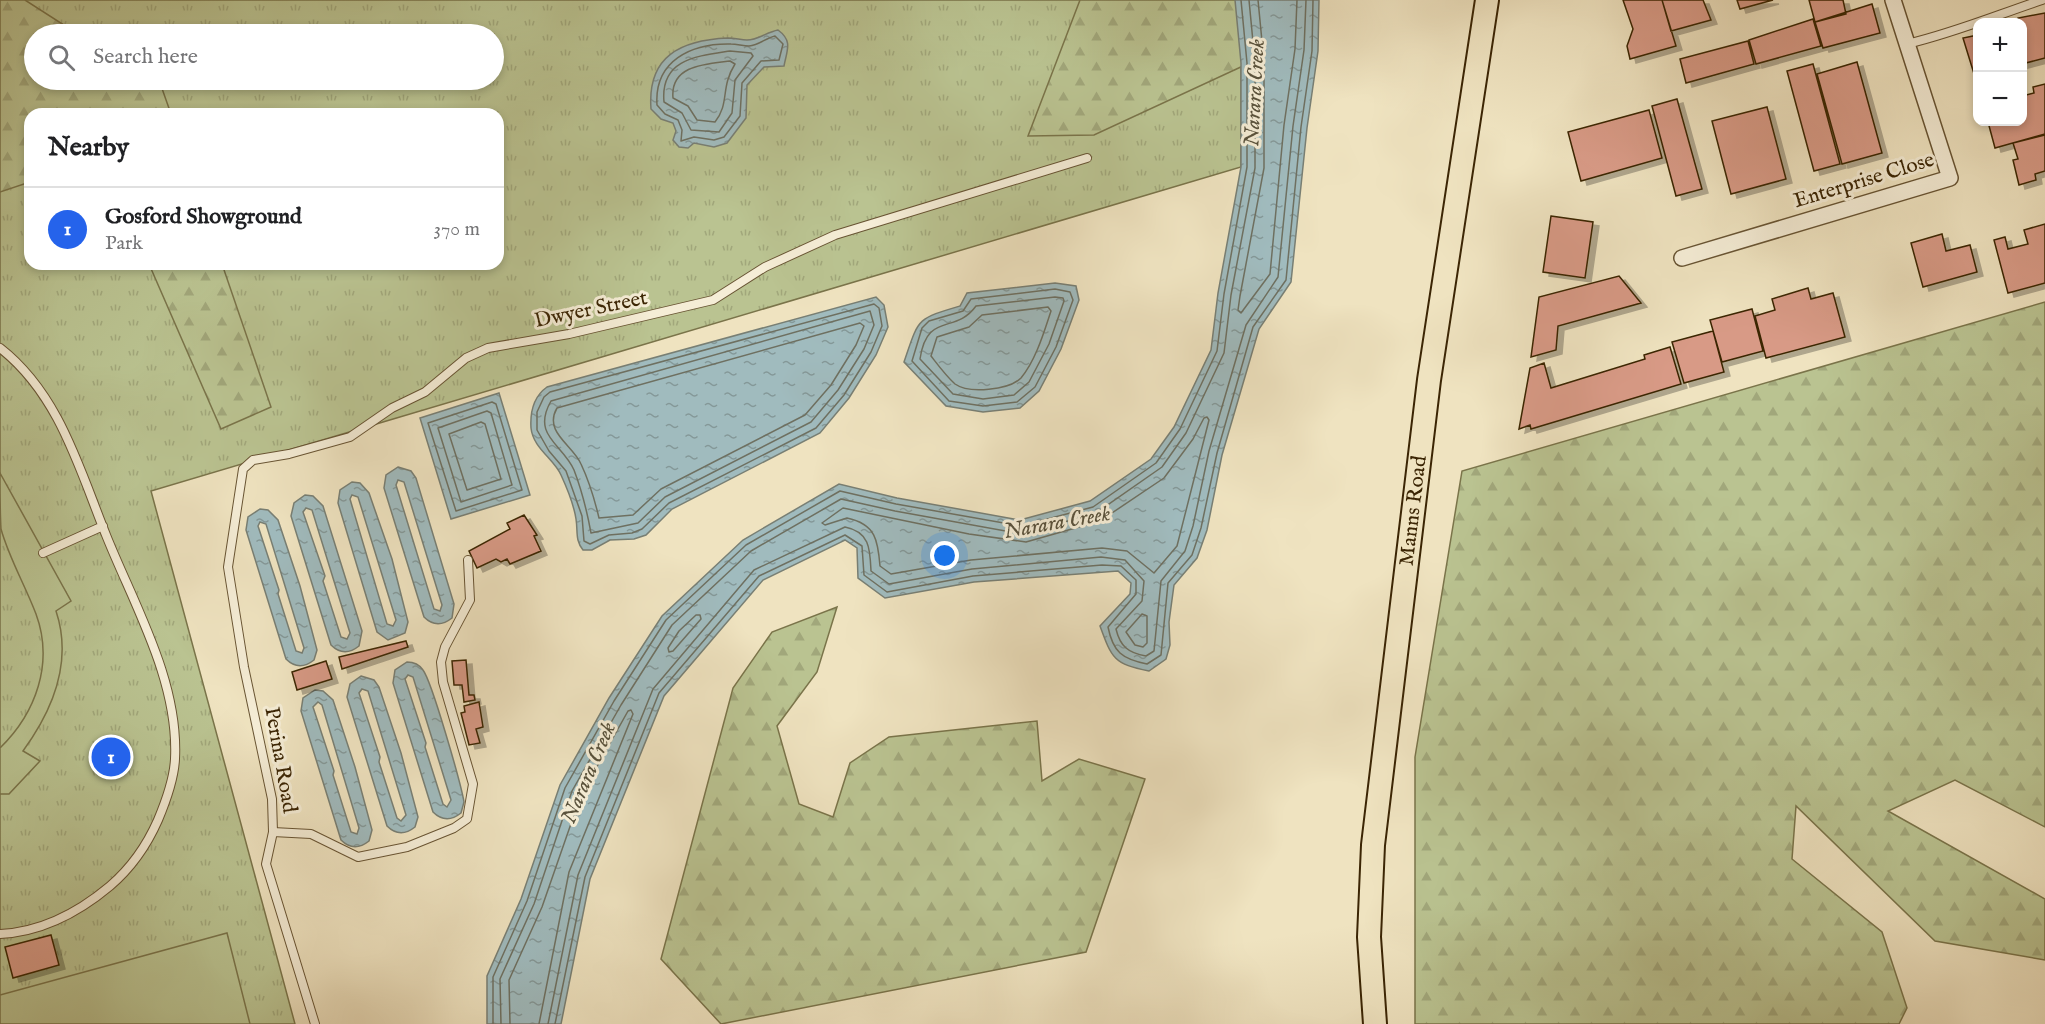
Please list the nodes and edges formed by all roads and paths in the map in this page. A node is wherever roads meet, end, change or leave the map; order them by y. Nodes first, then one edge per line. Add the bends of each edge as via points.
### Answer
1 (1487, 0) edge
2 (1893, 0) edge
3 (2042, 0) edge
4 (1907, 44) junction
5 (1087, 158) dead end
6 (1682, 258) dead end
7 (0, 348) edge
8 (103, 526) junction
9 (44, 553) dead end
10 (468, 560) dead end
11 (234, 604) joint
12 (273, 832) junction
13 (0, 934) edge
14 (315, 1024) edge
15 (1375, 1024) edge

1 - 15 main road, Manns Road via 1429,380 1373,845 1369,937
2 - 4 street, Enterprise Close
3 - 4 lane via 1956,32
4 - 6 street, Enterprise Close via 1950,178
5 - 11 lane, Dwyer Street via 836,235 765,267 713,300 569,334 488,348 466,358 424,392 350,437 253,460 243,470 229,557
7 - 8 lane via 33,380 57,414
8 - 9 lane
8 - 13 lane via 165,687 175,746 171,782 152,835 117,880 98,896 48,924
10 - 12 lane via 470,600 441,662 443,682 473,784 467,819 408,847 358,857 311,834
11 - 12 lane, Perina Road via 272,799
12 - 14 lane, Perina Road via 266,864

